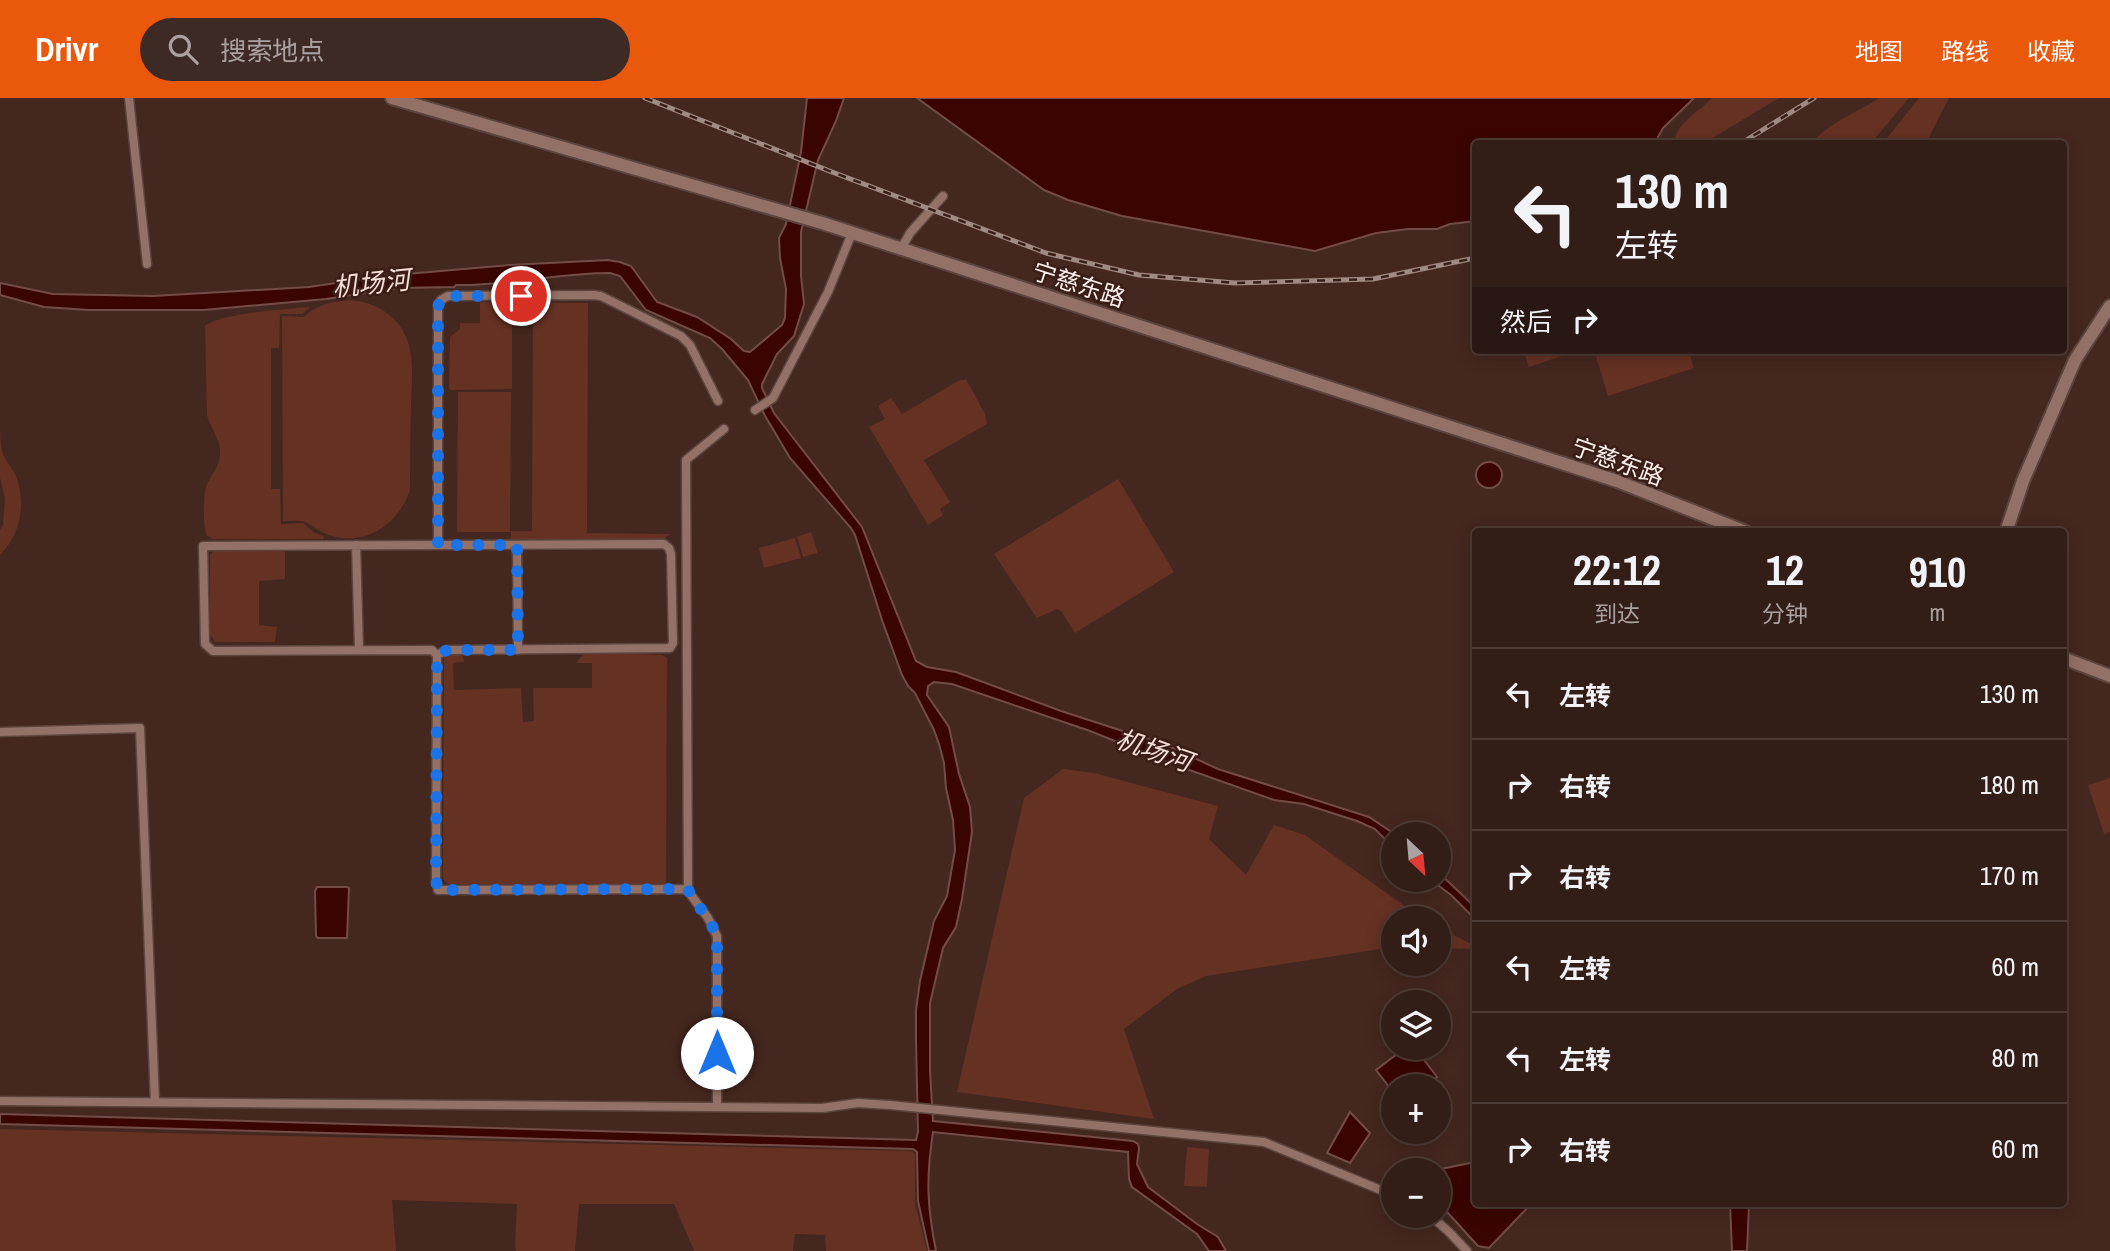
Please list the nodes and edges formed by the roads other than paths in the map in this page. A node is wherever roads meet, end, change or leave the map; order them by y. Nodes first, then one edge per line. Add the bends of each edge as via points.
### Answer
1 (129, 98) edge
2 (392, 98) edge
3 (943, 196) dead end
4 (852, 233) junction
5 (901, 249) junction
6 (147, 264) dead end
7 (2110, 306) edge
8 (718, 401) dead end
9 (755, 410) dead end
10 (724, 429) dead end
11 (1735, 528) edge
12 (2007, 528) edge
13 (356, 545) junction
14 (438, 545) junction
15 (517, 545) junction
16 (359, 650) junction
17 (518, 650) junction
18 (437, 656) junction
19 (2067, 659) edge
20 (2110, 676) edge
21 (0, 732) edge
22 (688, 889) junction
23 (0, 1101) edge
24 (155, 1102) junction
25 (717, 1107) junction
26 (1381, 1190) edge
27 (1446, 1228) edge
28 (1467, 1251) edge

1 - 6 street
2 - 4 main road, 宁慈东路
3 - 5 street
4 - 5 main road, 宁慈东路
4 - 9 street via 828,292 773,398
5 - 11 main road, 宁慈东路 via 1617,481
7 - 12 main road via 2075,360
8 - 14 street via 681,336 601,296 448,296 438,306
10 - 22 street via 686,460
13 - 14 street
13 - 16 street
13 - 16 street via 203,546 205,644 213,651
14 - 15 street
15 - 17 street
15 - 17 street via 664,544 671,554 673,643 663,650
16 - 18 street via 432,650
17 - 18 street via 447,650
18 - 22 street via 438,890
19 - 20 main road
21 - 24 street via 140,728
22 - 25 street via 717,936
23 - 24 street
24 - 25 street
25 - 26 street via 890,1105 1264,1142
27 - 28 street

